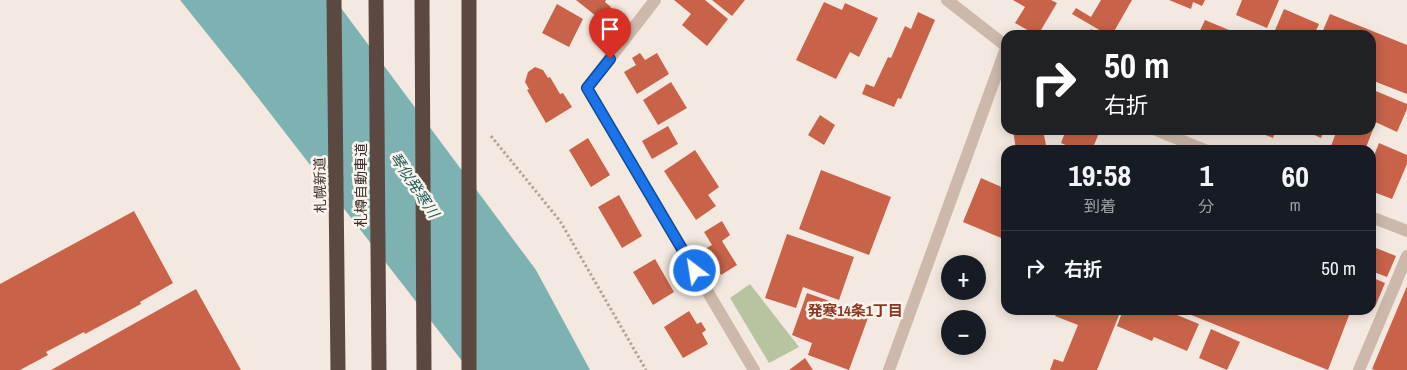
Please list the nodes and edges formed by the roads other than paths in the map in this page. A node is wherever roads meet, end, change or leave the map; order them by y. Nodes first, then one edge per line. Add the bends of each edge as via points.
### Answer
1 (334, 0) edge
2 (376, 0) edge
3 (422, 0) edge
4 (469, 0) edge
5 (655, 0) edge
6 (947, 0) edge
7 (1001, 43) edge
8 (1001, 61) edge
9 (1168, 135) edge
10 (1193, 145) edge
11 (1376, 219) edge
12 (1407, 230) edge
13 (1407, 256) edge
14 (338, 370) edge
15 (378, 370) edge
16 (424, 370) edge
17 (469, 370) edge
18 (754, 370) edge
19 (888, 370) edge
20 (1359, 370) edge

1 - 14 highway, 札幌新道
2 - 15 highway, 札樽自動車道
3 - 16 highway
4 - 17 highway
5 - 18 street via 587,88
6 - 7 street
8 - 19 street
9 - 10 street
11 - 12 street
13 - 20 street

